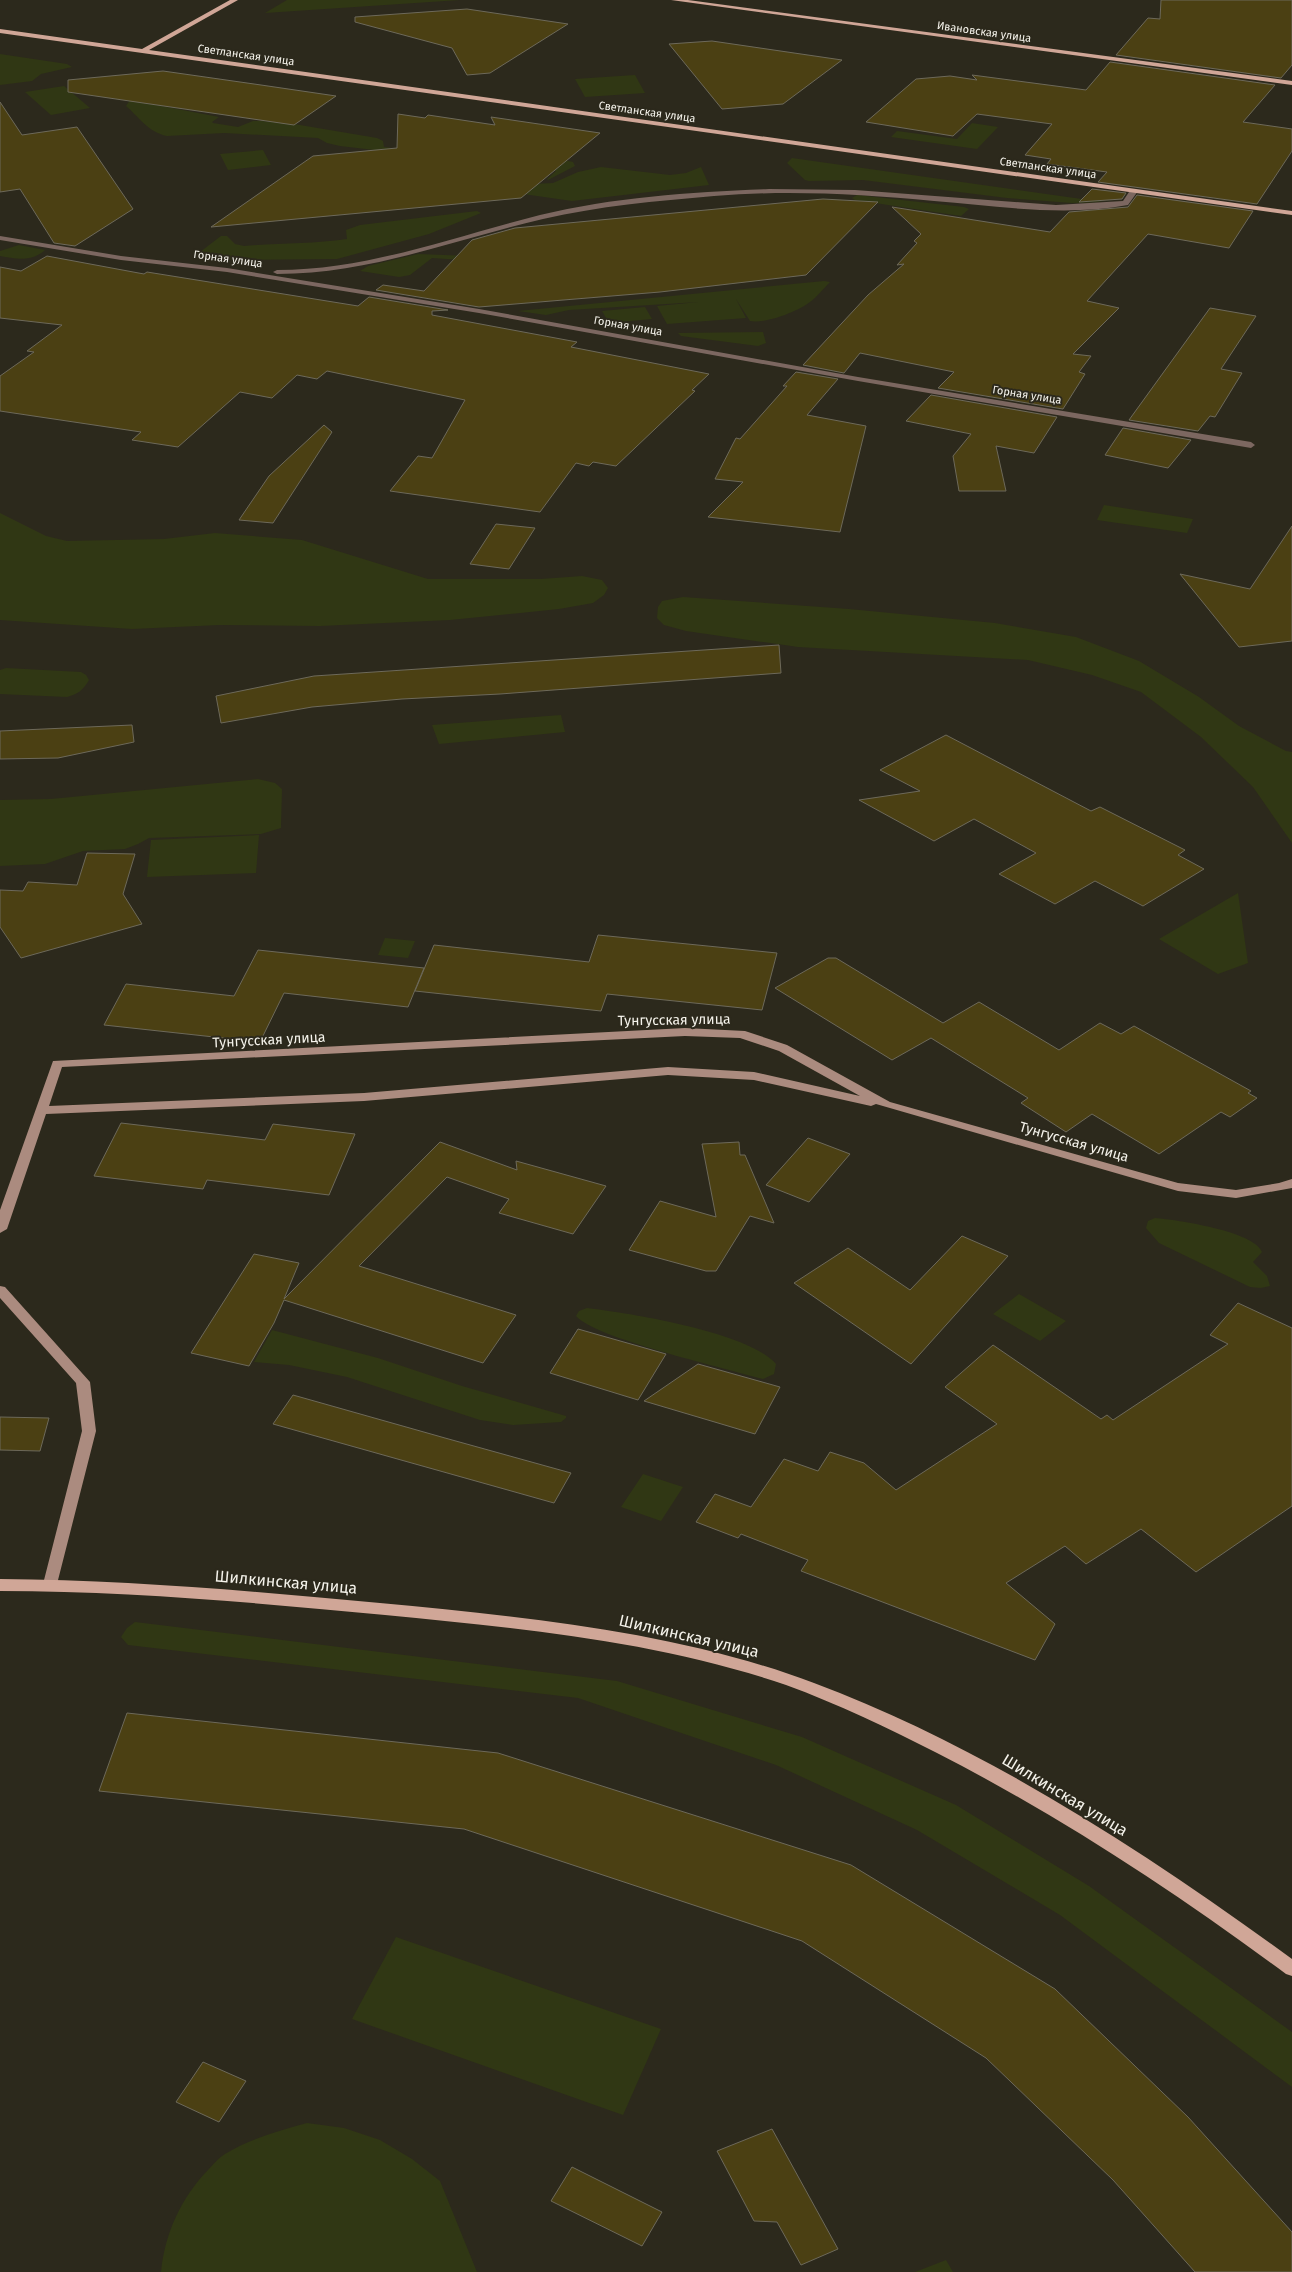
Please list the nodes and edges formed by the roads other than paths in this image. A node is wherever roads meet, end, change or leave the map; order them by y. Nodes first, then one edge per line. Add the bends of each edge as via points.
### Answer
1 (235, 0) edge
2 (674, 0) edge
3 (0, 31) edge
4 (143, 51) junction
5 (1292, 83) edge
6 (1134, 190) junction
7 (1292, 213) edge
8 (0, 238) edge
9 (227, 270) junction
10 (1251, 445) dead end
11 (886, 1105) junction
12 (41, 1110) junction
13 (1292, 1183) edge
14 (0, 1229) edge
15 (0, 1290) edge
16 (0, 1584) edge
17 (50, 1584) junction
18 (1292, 1970) edge

1 - 4 main road
2 - 5 main road, Ивановская улица
3 - 4 main road, Светланская улица
4 - 6 main road, Светланская улица
6 - 7 main road, Светланская улица
6 - 9 street via 1125,202 1086,207 849,191 774,190 712,194 567,212 435,247 325,270
8 - 9 street, Горная улица via 121,258
9 - 10 street, Горная улица
11 - 12 main road via 754,1076 668,1071 364,1097
11 - 12 main road, Тунгусская улица via 783,1048 741,1034 685,1032 57,1064
11 - 13 main road, Тунгусская улица via 1178,1187 1236,1194
12 - 14 main road
15 - 17 main road via 83,1382 89,1431
16 - 17 main road, Шилкинская улица
17 - 18 main road, Шилкинская улица via 122,1587 514,1621 619,1639 770,1674 863,1709 991,1772 1122,1851 1238,1928

